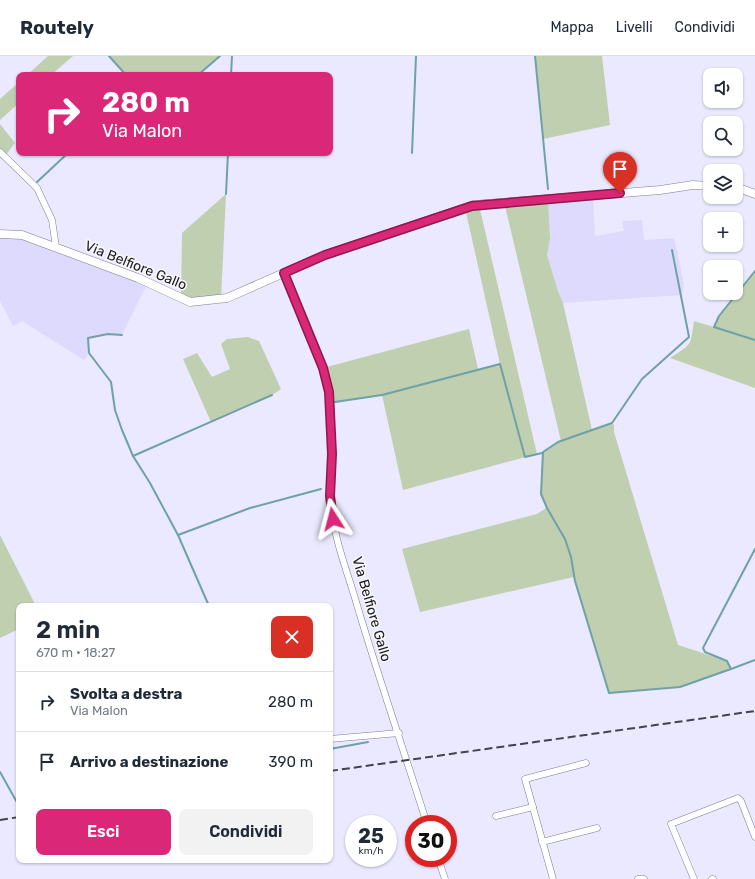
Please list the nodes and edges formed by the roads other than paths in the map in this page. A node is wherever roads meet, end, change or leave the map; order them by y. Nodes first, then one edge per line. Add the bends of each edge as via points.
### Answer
1 (0, 152) edge
2 (703, 186) edge
3 (743, 190) edge
4 (755, 194) edge
5 (0, 234) edge
6 (56, 247) junction
7 (284, 273) junction
8 (399, 733) junction
9 (333, 739) edge
10 (586, 763) dead end
11 (533, 807) junction
12 (424, 815) edge
13 (496, 816) dead end
14 (596, 828) dead end
15 (755, 837) edge
16 (542, 842) junction
17 (441, 867) edge
18 (445, 879) edge
19 (552, 879) edge
20 (638, 879) edge
21 (644, 879) edge
22 (694, 879) edge

1 - 6 street via 37,188 52,220
2 - 7 street via 472,206 325,255
3 - 4 street
5 - 6 street, Via Belfiore Gallo via 22,235
6 - 7 street, Via Belfiore Gallo via 138,278 190,302 227,298
7 - 8 street, Via Belfiore Gallo via 323,368 330,402 330,496 335,531 384,698
8 - 9 street
8 - 12 street, Via Belfiore Gallo
10 - 11 street via 525,778
11 - 13 street
11 - 16 street
14 - 16 street
15 - 22 street via 738,798 671,824
16 - 19 street
17 - 18 street
20 - 21 street

